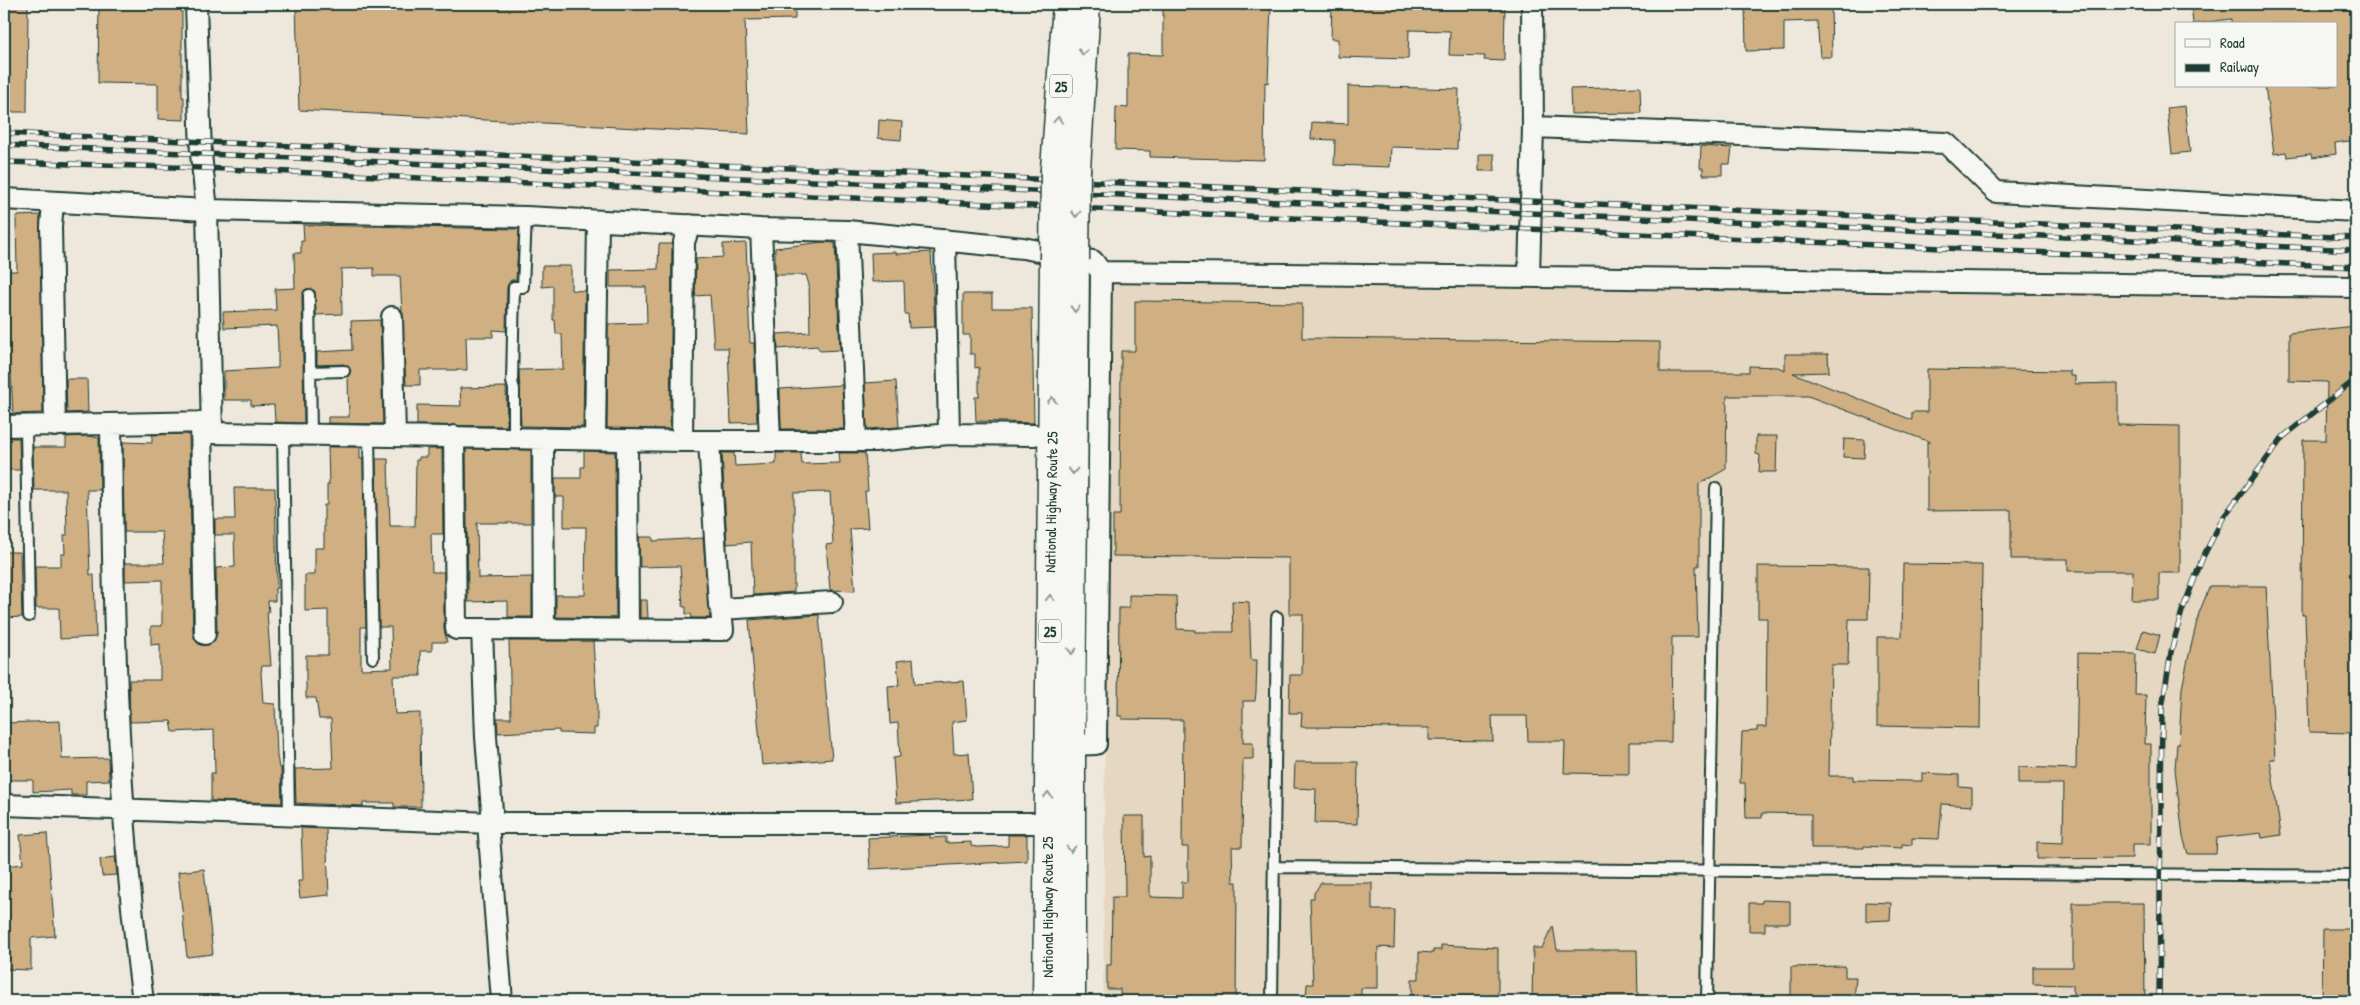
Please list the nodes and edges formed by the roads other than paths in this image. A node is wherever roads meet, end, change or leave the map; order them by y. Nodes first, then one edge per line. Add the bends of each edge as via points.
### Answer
1 (196, 4) edge
2 (1067, 4) edge
3 (1086, 4) edge
4 (1532, 4) edge
5 (1533, 128) junction
6 (1065, 169) junction
7 (4, 199) edge
8 (53, 202) junction
9 (207, 210) junction
10 (2356, 211) edge
11 (526, 217) junction
12 (598, 221) junction
13 (690, 225) junction
14 (761, 229) junction
15 (847, 231) junction
16 (944, 240) junction
17 (1065, 260) junction
18 (1101, 272) junction
19 (1529, 275) junction
20 (2356, 287) edge
21 (309, 295) dead end
22 (392, 317) dead end
23 (344, 371) dead end
24 (310, 372) junction
25 (206, 422) junction
26 (111, 424) junction
27 (4, 426) edge
28 (26, 426) junction
29 (55, 426) junction
30 (282, 434) junction
31 (311, 434) junction
32 (949, 434) junction
33 (1035, 435) dead end
34 (369, 436) junction
35 (395, 436) junction
36 (454, 436) junction
37 (514, 437) junction
38 (543, 438) junction
39 (595, 439) junction
40 (627, 440) junction
41 (770, 440) junction
42 (682, 441) junction
43 (709, 441) junction
44 (856, 441) junction
45 (1716, 488) dead end
46 (832, 602) dead end
47 (721, 609) junction
48 (29, 616) dead end
49 (1277, 617) dead end
50 (482, 629) junction
51 (544, 630) junction
52 (628, 631) junction
53 (205, 634) dead end
54 (372, 658) dead end
55 (1071, 745) junction
56 (4, 805) edge
57 (124, 810) junction
58 (290, 817) junction
59 (491, 823) junction
60 (1047, 823) junction
61 (1275, 867) junction
62 (1708, 870) junction
63 (2356, 876) edge
64 (143, 1001) edge
65 (502, 1001) edge
66 (1047, 1001) edge
67 (1071, 1001) edge
68 (1272, 1001) edge
69 (1707, 1001) edge

1 - 9 street via 201,154
6 -> 2 highway, National Highway Route 25 / 25
3 -> 6 highway, National Highway Route 25 / 25
4 - 5 street
5 - 10 street via 1946,143 1996,192
5 - 19 street
6 - 17 highway, National Highway Route 25 / 25, bridge
7 - 8 street
8 - 9 street
8 - 29 street via 50,227
9 - 11 street
9 - 25 street
11 - 12 street
11 - 37 lane via 523,287 514,287 515,317 512,323
12 - 13 street
12 - 39 street
13 - 14 street
13 - 42 street via 684,242
14 - 15 street
14 - 41 street
15 - 16 street
15 - 44 street
16 - 18 street via 1023,248 1093,260
16 - 32 street
17 -> 55 highway, National Highway Route 25 / 25
60 -> 17 highway, National Highway Route 25 / 25
18 - 19 street
18 - 55 street via 1096,744
19 - 20 street
21 - 24 lane
22 - 35 street
23 - 24 lane
24 - 31 lane
25 - 26 street
25 - 30 street via 212,433
25 - 53 street
26 - 29 street
26 - 57 street via 114,624
27 - 28 street
28 - 29 street
28 - 48 lane
30 - 31 street
30 - 58 lane
31 - 34 street
32 - 33 street
32 - 44 street
34 - 35 street
34 - 54 lane
35 - 36 street
36 - 37 street
36 - 50 street via 456,630
37 - 38 street
38 - 39 street
38 - 51 street
39 - 40 street
40 - 42 street
40 - 52 street
41 - 43 street
41 - 44 street
42 - 43 street
43 - 47 street via 718,605
45 - 62 lane
46 - 47 street
47 - 52 street via 723,630
49 - 61 lane
50 - 51 street
50 - 59 street
51 - 52 street
55 -> 67 highway, National Highway Route 25 / 25
56 - 57 street
57 - 58 street
57 - 64 street
58 - 59 street
59 - 60 street
59 - 65 street
60 - 66 highway, National Highway Route 25 / 25
61 - 62 lane
61 - 68 lane
62 - 63 lane
62 - 69 lane

